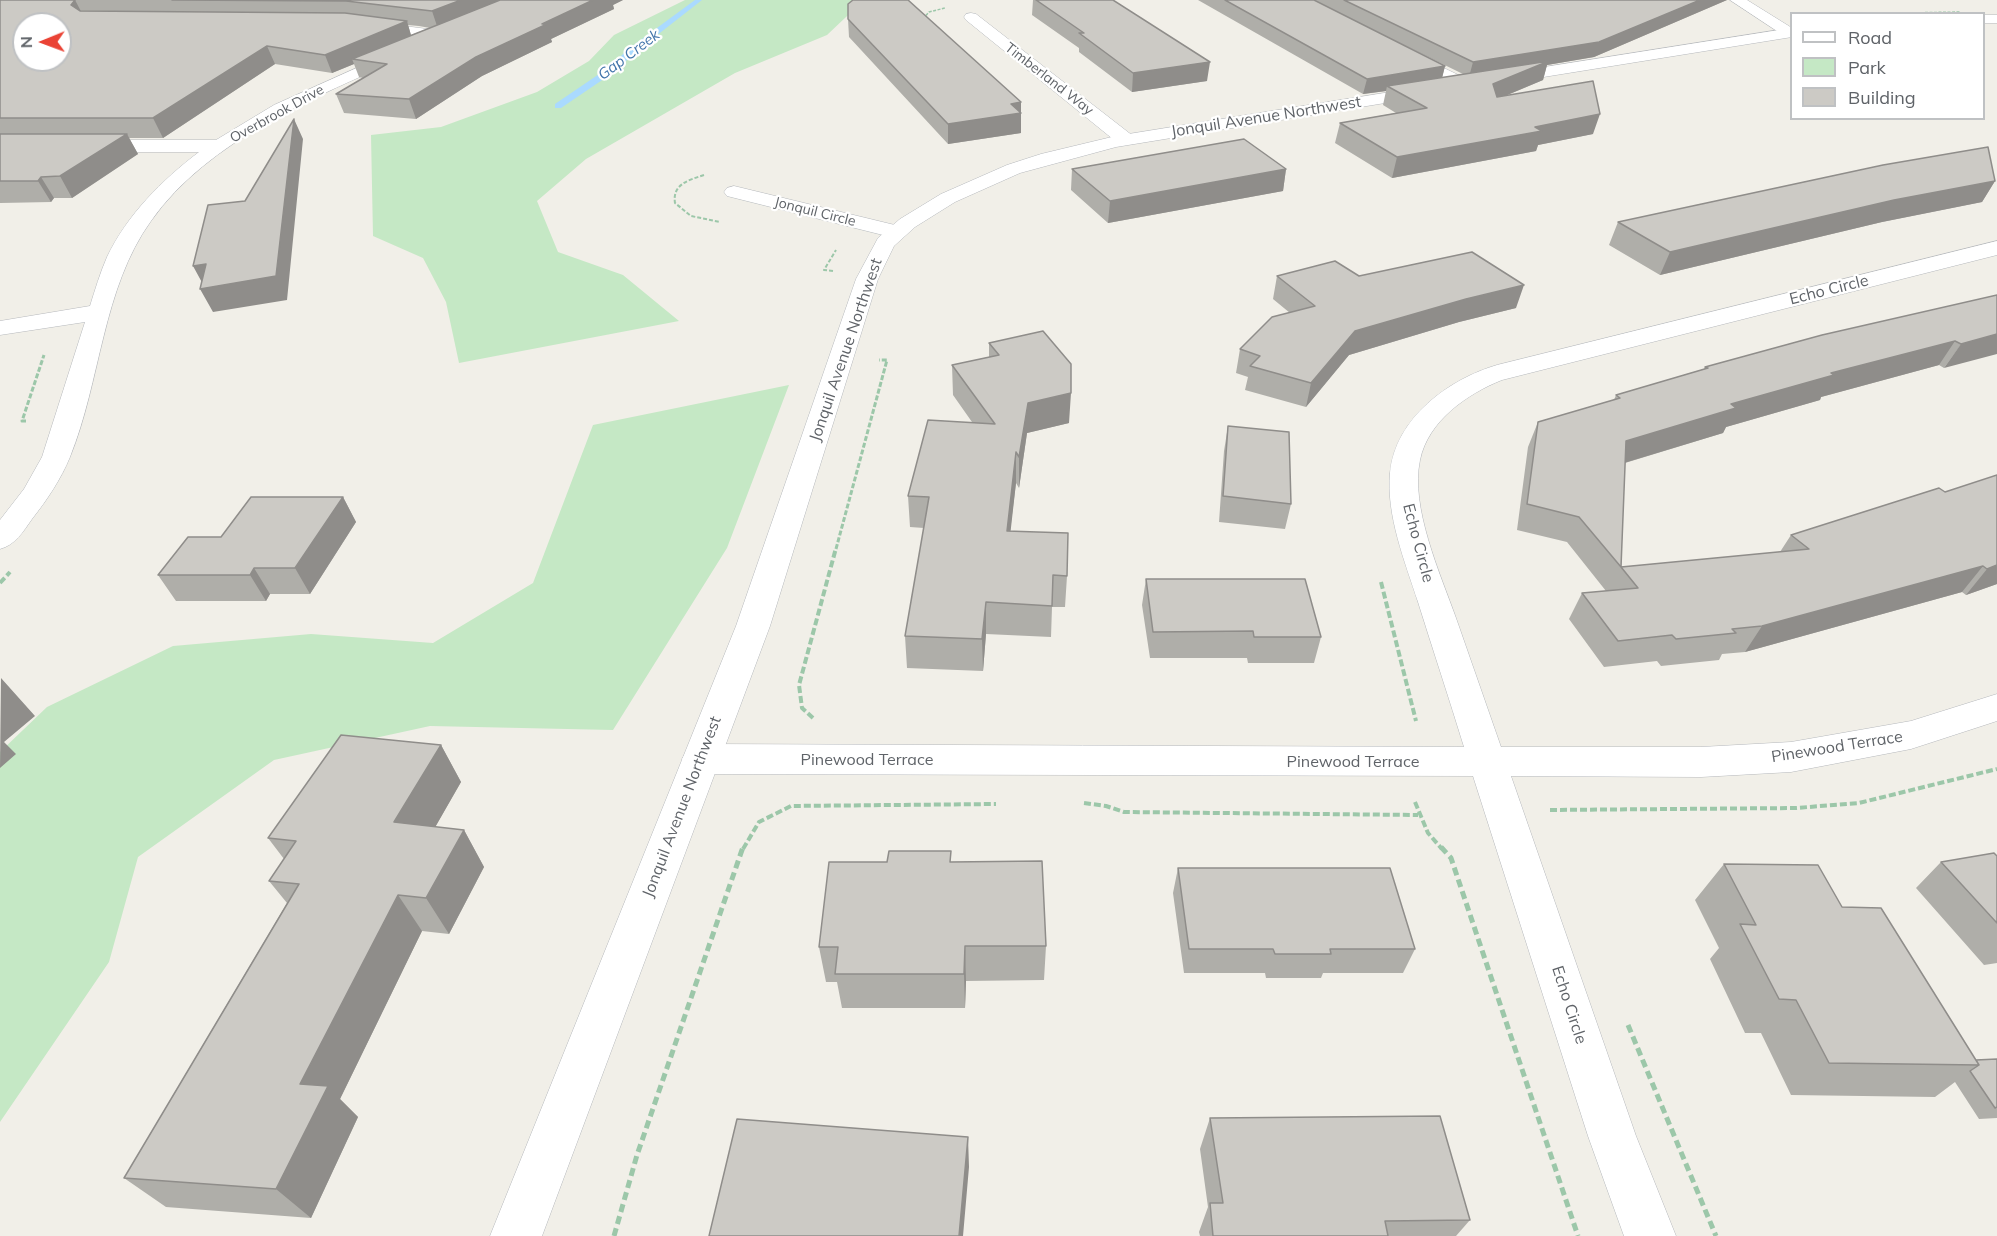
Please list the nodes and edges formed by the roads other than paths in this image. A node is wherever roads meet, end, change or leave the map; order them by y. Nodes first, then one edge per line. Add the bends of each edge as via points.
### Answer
1 (1737, 0) edge
2 (971, 17) dead end
3 (352, 24) edge
4 (464, 27) edge
5 (1790, 32) edge
6 (443, 36) junction
7 (1392, 48) edge
8 (1464, 85) junction
9 (1126, 140) junction
10 (0, 146) edge
11 (220, 146) junction
12 (734, 192) dead end
13 (895, 232) junction
14 (1997, 248) edge
15 (100, 312) junction
16 (0, 328) edge
17 (0, 539) edge
18 (1997, 707) edge
19 (701, 759) junction
20 (1488, 762) junction
21 (516, 1236) edge
22 (1650, 1236) edge

1 - 5 street
2 - 9 street, Timberland Way
3 - 6 street
4 - 6 street, Overbrook Drive
5 - 8 street, Jonquil Avenue Northwest
6 - 11 street, Overbrook Drive via 319,89
7 - 8 street
8 - 9 street, Jonquil Avenue Northwest
9 - 13 street, Jonquil Avenue Northwest via 1059,154 1009,170 970,186
10 - 11 street
11 - 15 street, Overbrook Drive via 170,185 145,212 119,254
12 - 13 street, Jonquil Circle
13 - 19 street, Jonquil Avenue Northwest via 870,274 753,626
14 - 20 street, Echo Circle via 1533,363 1481,379 1450,397 1414,437 1404,470 1407,508
15 - 16 street
15 - 17 street, Overbrook Drive via 61,446 27,508
18 - 20 street, Pinewood Terrace via 1911,735 1791,757 1701,762
19 - 20 street, Pinewood Terrace
19 - 21 street, Jonquil Avenue Northwest
20 - 22 street, Echo Circle via 1612,1136

